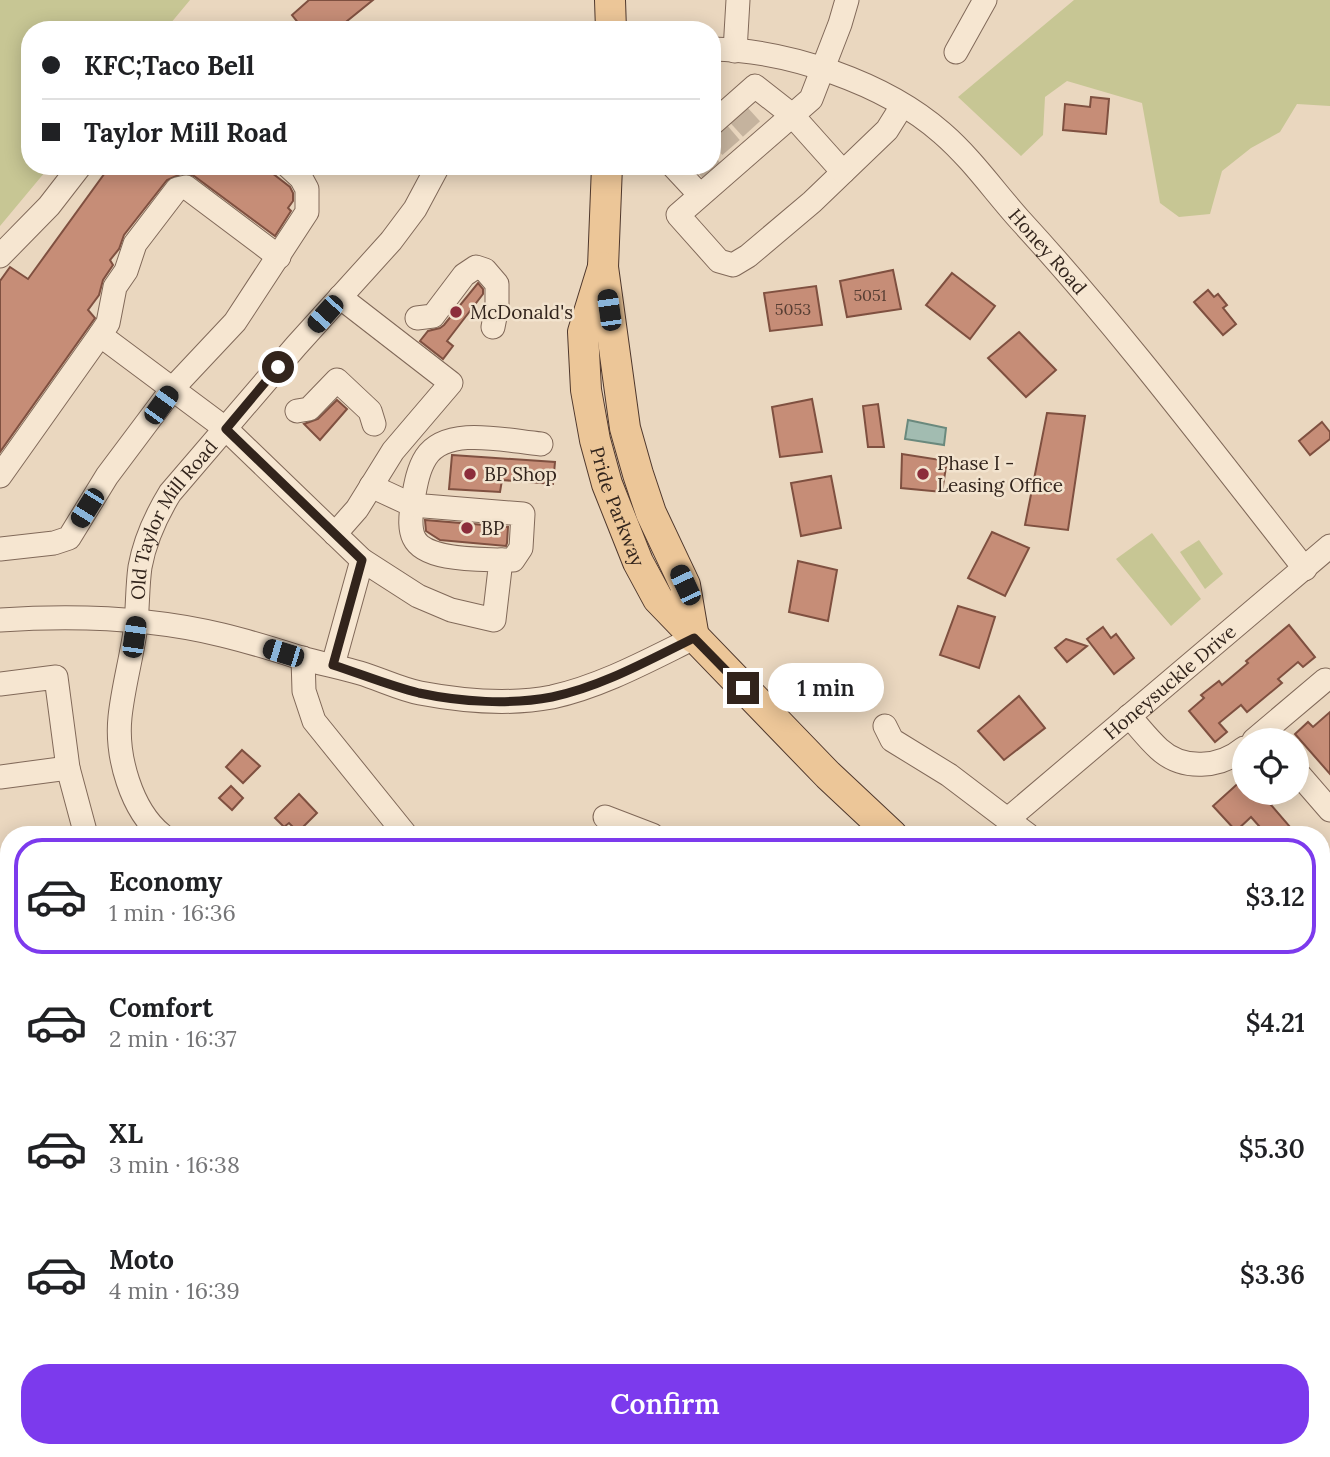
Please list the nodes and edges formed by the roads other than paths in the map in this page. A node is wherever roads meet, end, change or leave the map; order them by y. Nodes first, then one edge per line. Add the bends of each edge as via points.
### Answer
1 (610, 0) edge
2 (738, 0) edge
3 (847, 0) edge
4 (985, 0) edge
5 (611, 21) edge
6 (724, 50) edge
7 (956, 52) dead end
8 (824, 69) junction
9 (902, 106) junction
10 (792, 115) junction
11 (721, 121) edge
12 (721, 171) edge
13 (843, 173) junction
14 (73, 175) edge
15 (298, 175) edge
16 (433, 175) edge
17 (607, 175) edge
18 (681, 175) edge
19 (716, 175) edge
20 (700, 195) junction
21 (0, 256) edge
22 (279, 257) junction
23 (340, 297) junction
24 (417, 318) dead end
25 (493, 327) dead end
26 (100, 335) junction
27 (173, 388) junction
28 (297, 411) dead end
29 (374, 424) dead end
30 (226, 429) junction
31 (541, 444) dead end
32 (0, 476) edge
33 (371, 486) junction
34 (412, 505) junction
35 (335, 534) junction
36 (5, 544) edge
37 (1330, 546) edge
38 (362, 560) junction
39 (501, 560) junction
40 (1305, 569) junction
41 (0, 620) edge
42 (136, 622) junction
43 (694, 638) junction
44 (303, 658) junction
45 (333, 665) junction
46 (1325, 680) dead end
47 (6, 684) edge
48 (1129, 716) junction
49 (885, 726) dead end
50 (1273, 728) edge
51 (1232, 756) edge
52 (68, 768) junction
53 (0, 777) edge
54 (1309, 786) edge
55 (1330, 810) edge
56 (605, 817) dead end
57 (1008, 819) junction
58 (84, 826) edge
59 (153, 826) edge
60 (399, 826) edge
61 (628, 826) edge
62 (882, 826) edge
63 (1017, 826) edge

1 - 5 main road
2 - 6 street
3 - 8 street
4 - 7 street
6 - 8 street, Honey Road
8 - 9 street, Honey Road
8 - 10 street via 811,99
9 - 13 street via 887,130
9 - 40 street, Honey Road via 942,133 1060,262
10 - 11 street via 755,86
10 - 12 street
10 - 13 street
13 - 20 street via 733,265 719,261 678,215
14 - 21 street
15 - 22 street via 307,189 307,212
16 - 23 street, Old Taylor Mill Road via 391,241
17 - 43 main road, Pride Parkway via 603,267 625,428 651,513 685,585
18 - 20 street
19 - 20 street
22 - 26 street via 186,187 177,189 135,244
22 - 27 street via 234,322
23 - 30 street, Old Taylor Mill Road
23 - 33 street via 451,383 393,451
24 - 25 street via 433,316 464,275 476,267 497,284
26 - 27 street
26 - 32 street
27 - 30 street
27 - 36 street via 107,477 69,538 54,543
28 - 29 street via 309,409 337,380 370,411
30 - 35 street
30 - 42 street, Old Taylor Mill Road via 190,468 157,515 140,569
31 - 34 street via 460,436 444,441 424,459
33 - 34 street
33 - 35 street
34 - 39 street via 412,536 418,544 444,556
34 - 39 street via 523,514 520,548 513,560
35 - 38 street
37 - 40 street, Honeysuckle Drive
38 - 39 street via 418,596 494,620
38 - 45 street
40 - 48 street, Honeysuckle Drive
41 - 42 street via 70,616
42 - 44 street via 221,634
42 - 59 street, Old Taylor Mill Road via 120,743 133,793
43 - 45 street via 592,684 552,697 503,701 418,692
43 - 62 main road
44 - 45 street
44 - 60 street via 304,691 314,722
46 - 50 street
47 - 52 street via 55,677
48 - 51 street via 1159,749 1184,763 1213,764
48 - 57 street, Honeysuckle Drive
49 - 57 street via 892,740
52 - 53 street
52 - 58 street
54 - 55 street
56 - 61 street
57 - 63 street

